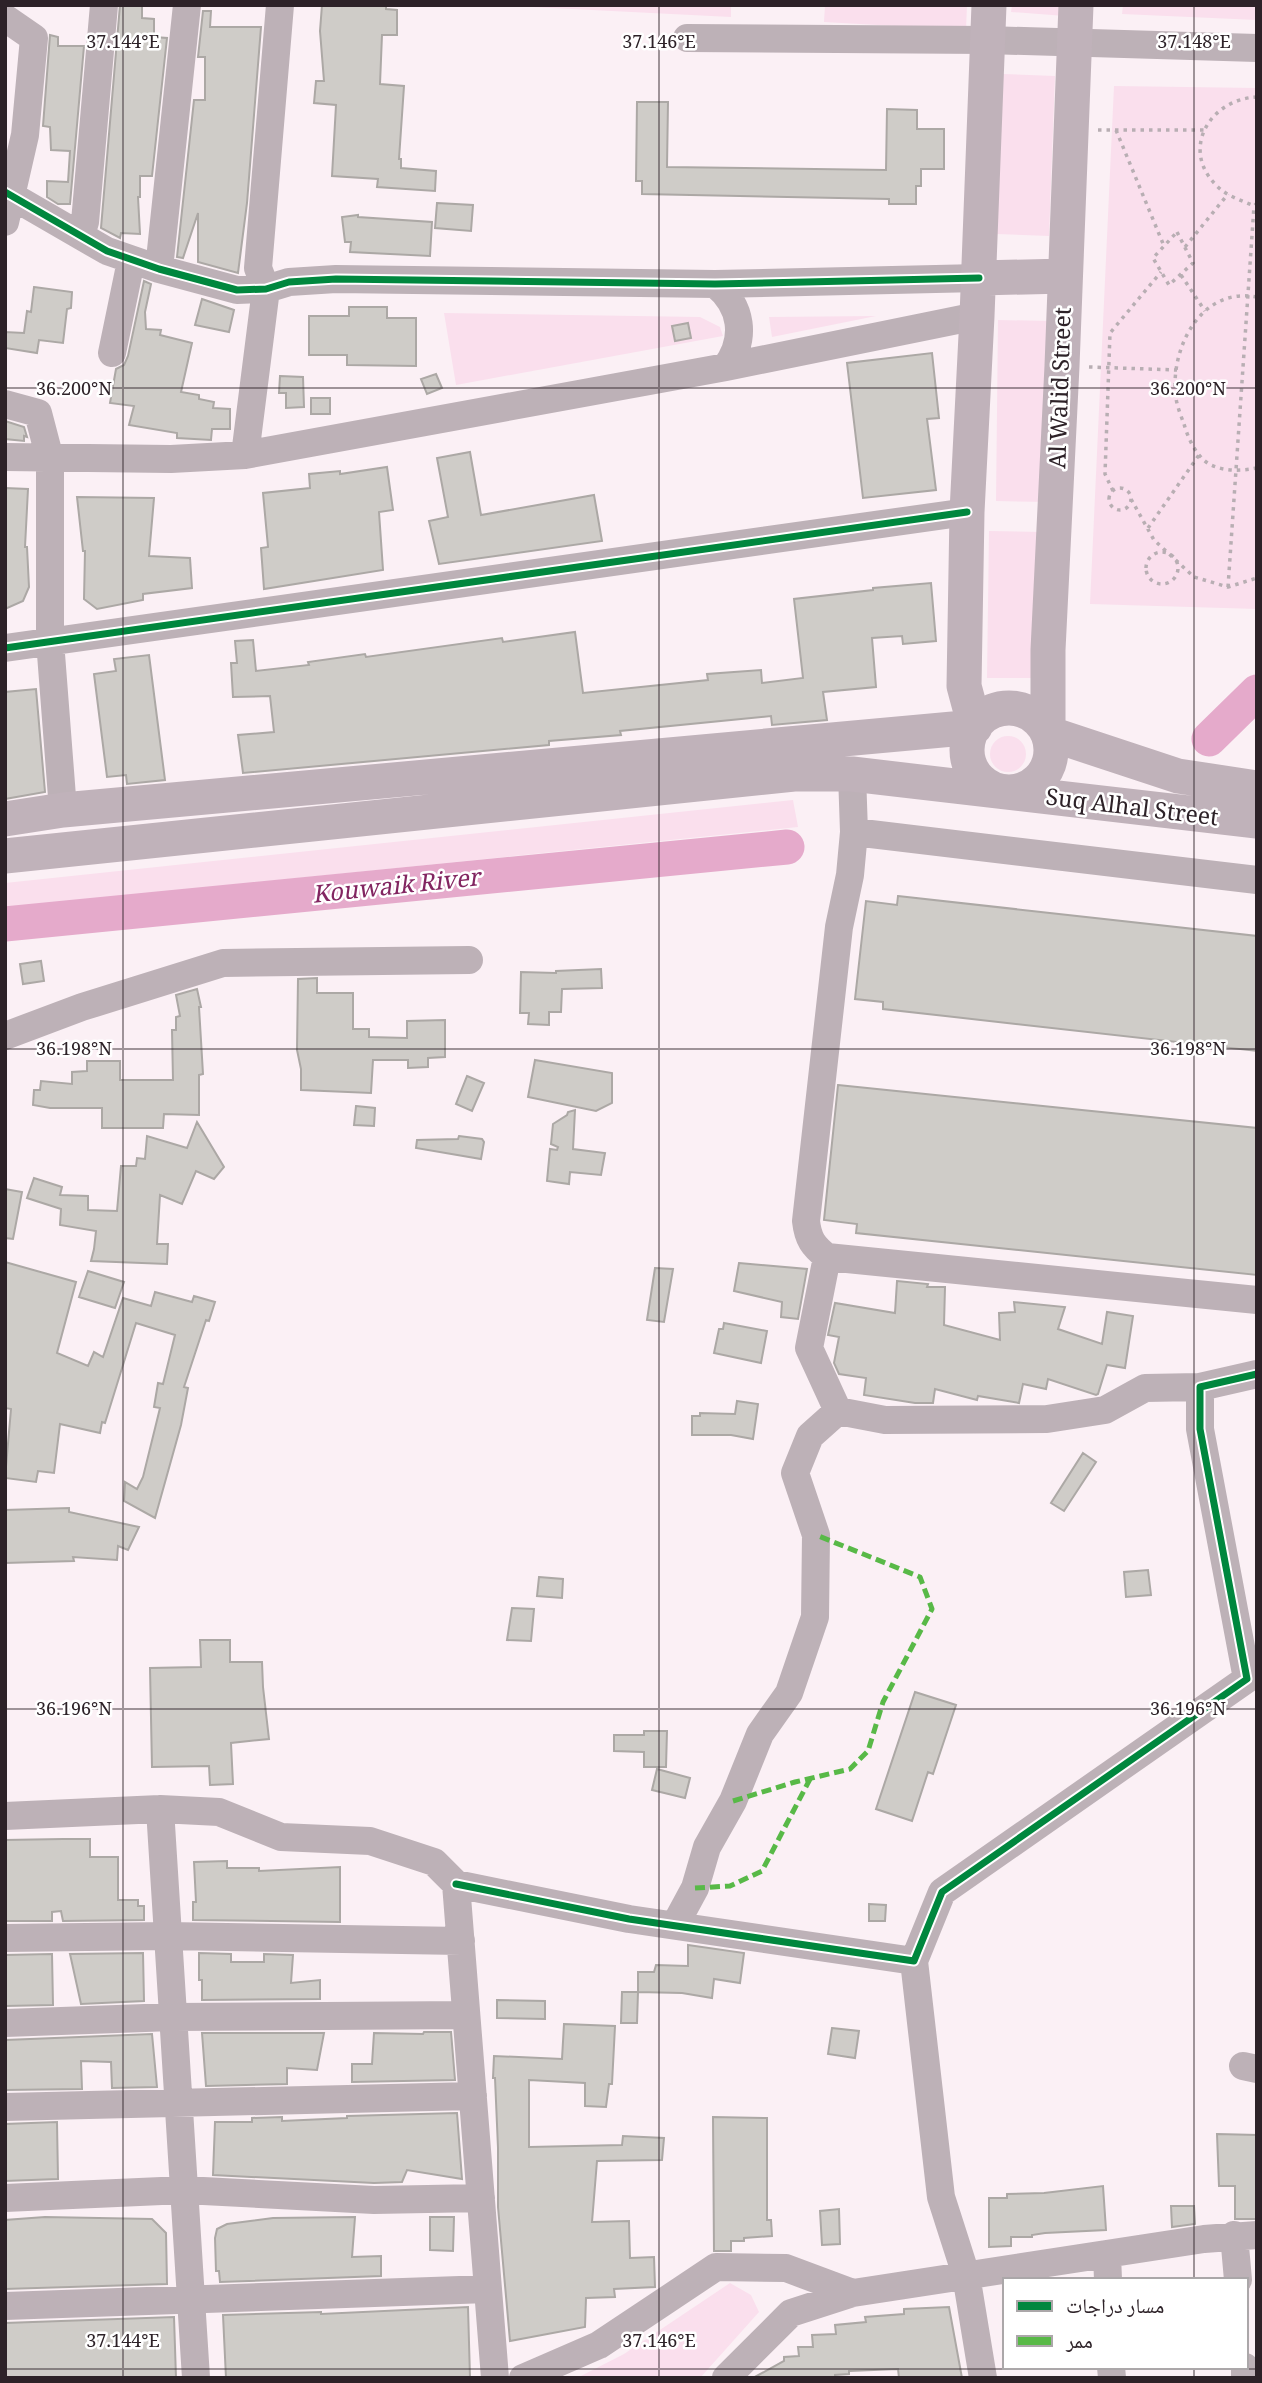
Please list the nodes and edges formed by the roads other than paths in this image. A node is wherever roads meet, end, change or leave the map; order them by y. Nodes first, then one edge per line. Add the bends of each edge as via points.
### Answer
1 (104, 5) edge
2 (187, 5) edge
3 (280, 5) edge
4 (989, 5) edge
5 (1076, 5) edge
6 (5, 18) edge
7 (687, 38) dead end
8 (987, 40) junction
9 (1074, 43) junction
10 (1257, 48) edge
11 (7, 203) edge
12 (81, 235) junction
13 (131, 261) junction
14 (159, 269) junction
15 (1065, 276) junction
16 (979, 278) junction
17 (715, 284) junction
18 (266, 289) junction
19 (977, 316) junction
20 (112, 354) dead end
21 (726, 367) junction
22 (5, 404) edge
23 (245, 455) junction
24 (5, 457) edge
25 (50, 459) junction
26 (967, 512) junction
27 (5, 635) edge
28 (50, 641) junction
29 (5, 648) edge
30 (975, 727) junction
31 (1048, 733) junction
32 (852, 774) junction
33 (1257, 788) edge
34 (1008, 792) junction
35 (63, 810) junction
36 (5, 819) edge
37 (1257, 821) edge
38 (854, 832) junction
39 (5, 856) edge
40 (1257, 880) edge
41 (468, 960) dead end
42 (5, 1036) edge
43 (827, 1257) junction
44 (1257, 1300) edge
45 (1257, 1374) edge
46 (1200, 1387) junction
47 (838, 1412) junction
48 (1252, 1677) edge
49 (160, 1809) junction
50 (5, 1816) edge
51 (456, 1884) junction
52 (675, 1925) junction
53 (168, 1936) junction
54 (5, 1938) edge
55 (461, 1941) junction
56 (914, 1961) junction
57 (466, 2015) junction
58 (173, 2017) junction
59 (5, 2023) edge
60 (473, 2096) junction
61 (178, 2103) junction
62 (5, 2107) edge
63 (184, 2190) junction
64 (5, 2198) edge
65 (481, 2198) junction
66 (1245, 2235) edge
67 (1107, 2267) edge
68 (966, 2275) junction
69 (1238, 2278) edge
70 (488, 2288) junction
71 (853, 2293) junction
72 (191, 2301) junction
73 (5, 2306) edge
74 (196, 2378) edge
75 (495, 2378) edge
76 (523, 2378) edge
77 (726, 2378) edge
78 (984, 2378) edge

1 - 12 street
2 - 14 street
3 - 18 street via 258,268
4 - 8 main road
5 - 9 main road, Al Walid Street
6 - 11 street via 34,38 25,135
7 - 8 street
8 - 9 street
8 - 16 main road
9 - 10 street
9 - 15 main road, Al Walid Street
11 - 12 street
12 - 13 street
13 - 14 street
13 - 20 street
14 - 18 street via 237,290
15 - 16 main road
15 - 31 main road, Al Walid Street
16 - 17 street
16 - 19 main road
17 - 18 street via 336,279 289,282
17 - 21 street via 732,300 740,323 738,346
18 - 23 street
19 - 21 street
19 - 26 main road
21 - 23 street
22 - 25 street via 38,413
23 - 25 street
24 - 25 street
25 - 28 street
26 - 28 street
26 - 30 main road via 964,686
27 - 28 street
28 - 29 street
28 - 35 street
30 - 31 main road via 994,711 1007,709 1019,710
30 - 34 main road via 967,751 975,775 995,790
30 - 35 main road
31 - 33 main road, Suq Alhal Street via 1178,776
31 - 34 main road via 1051,757 1041,778
32 - 34 main road, Suq Alhal Street
32 - 38 street
32 - 39 main road, Suq Alhal Street via 794,774
34 - 37 main road, Suq Alhal Street
35 - 36 main road
38 - 40 street
38 - 43 street via 806,1221 814,1247
41 - 42 street via 223,962
43 - 44 street
43 - 47 street via 809,1348
45 - 46 street
46 - 47 street via 1145,1388 1105,1410 1047,1419 885,1420
46 - 48 street via 1200,1429
47 - 52 street via 810,1436 795,1473 816,1535 814,1617 789,1693 760,1734
48 - 56 street via 942,1892
49 - 50 street
49 - 51 street via 219,1812 281,1837 370,1841 433,1862
49 - 53 street
51 - 52 street
51 - 55 street
52 - 56 street
53 - 54 street
53 - 55 street
53 - 58 street
55 - 57 street
56 - 68 street via 940,2197
57 - 58 street
57 - 60 street
58 - 59 street
58 - 61 street
60 - 61 street
60 - 65 street
61 - 62 street
61 - 63 street
63 - 64 street
63 - 65 street via 374,2200
63 - 72 street
65 - 70 street
66 - 67 street
66 - 69 street
67 - 68 street
68 - 71 street
68 - 78 street
70 - 72 street
70 - 75 street
71 - 76 street via 786,2268 716,2267 599,2345
71 - 77 street via 791,2313
72 - 73 street
72 - 74 street

